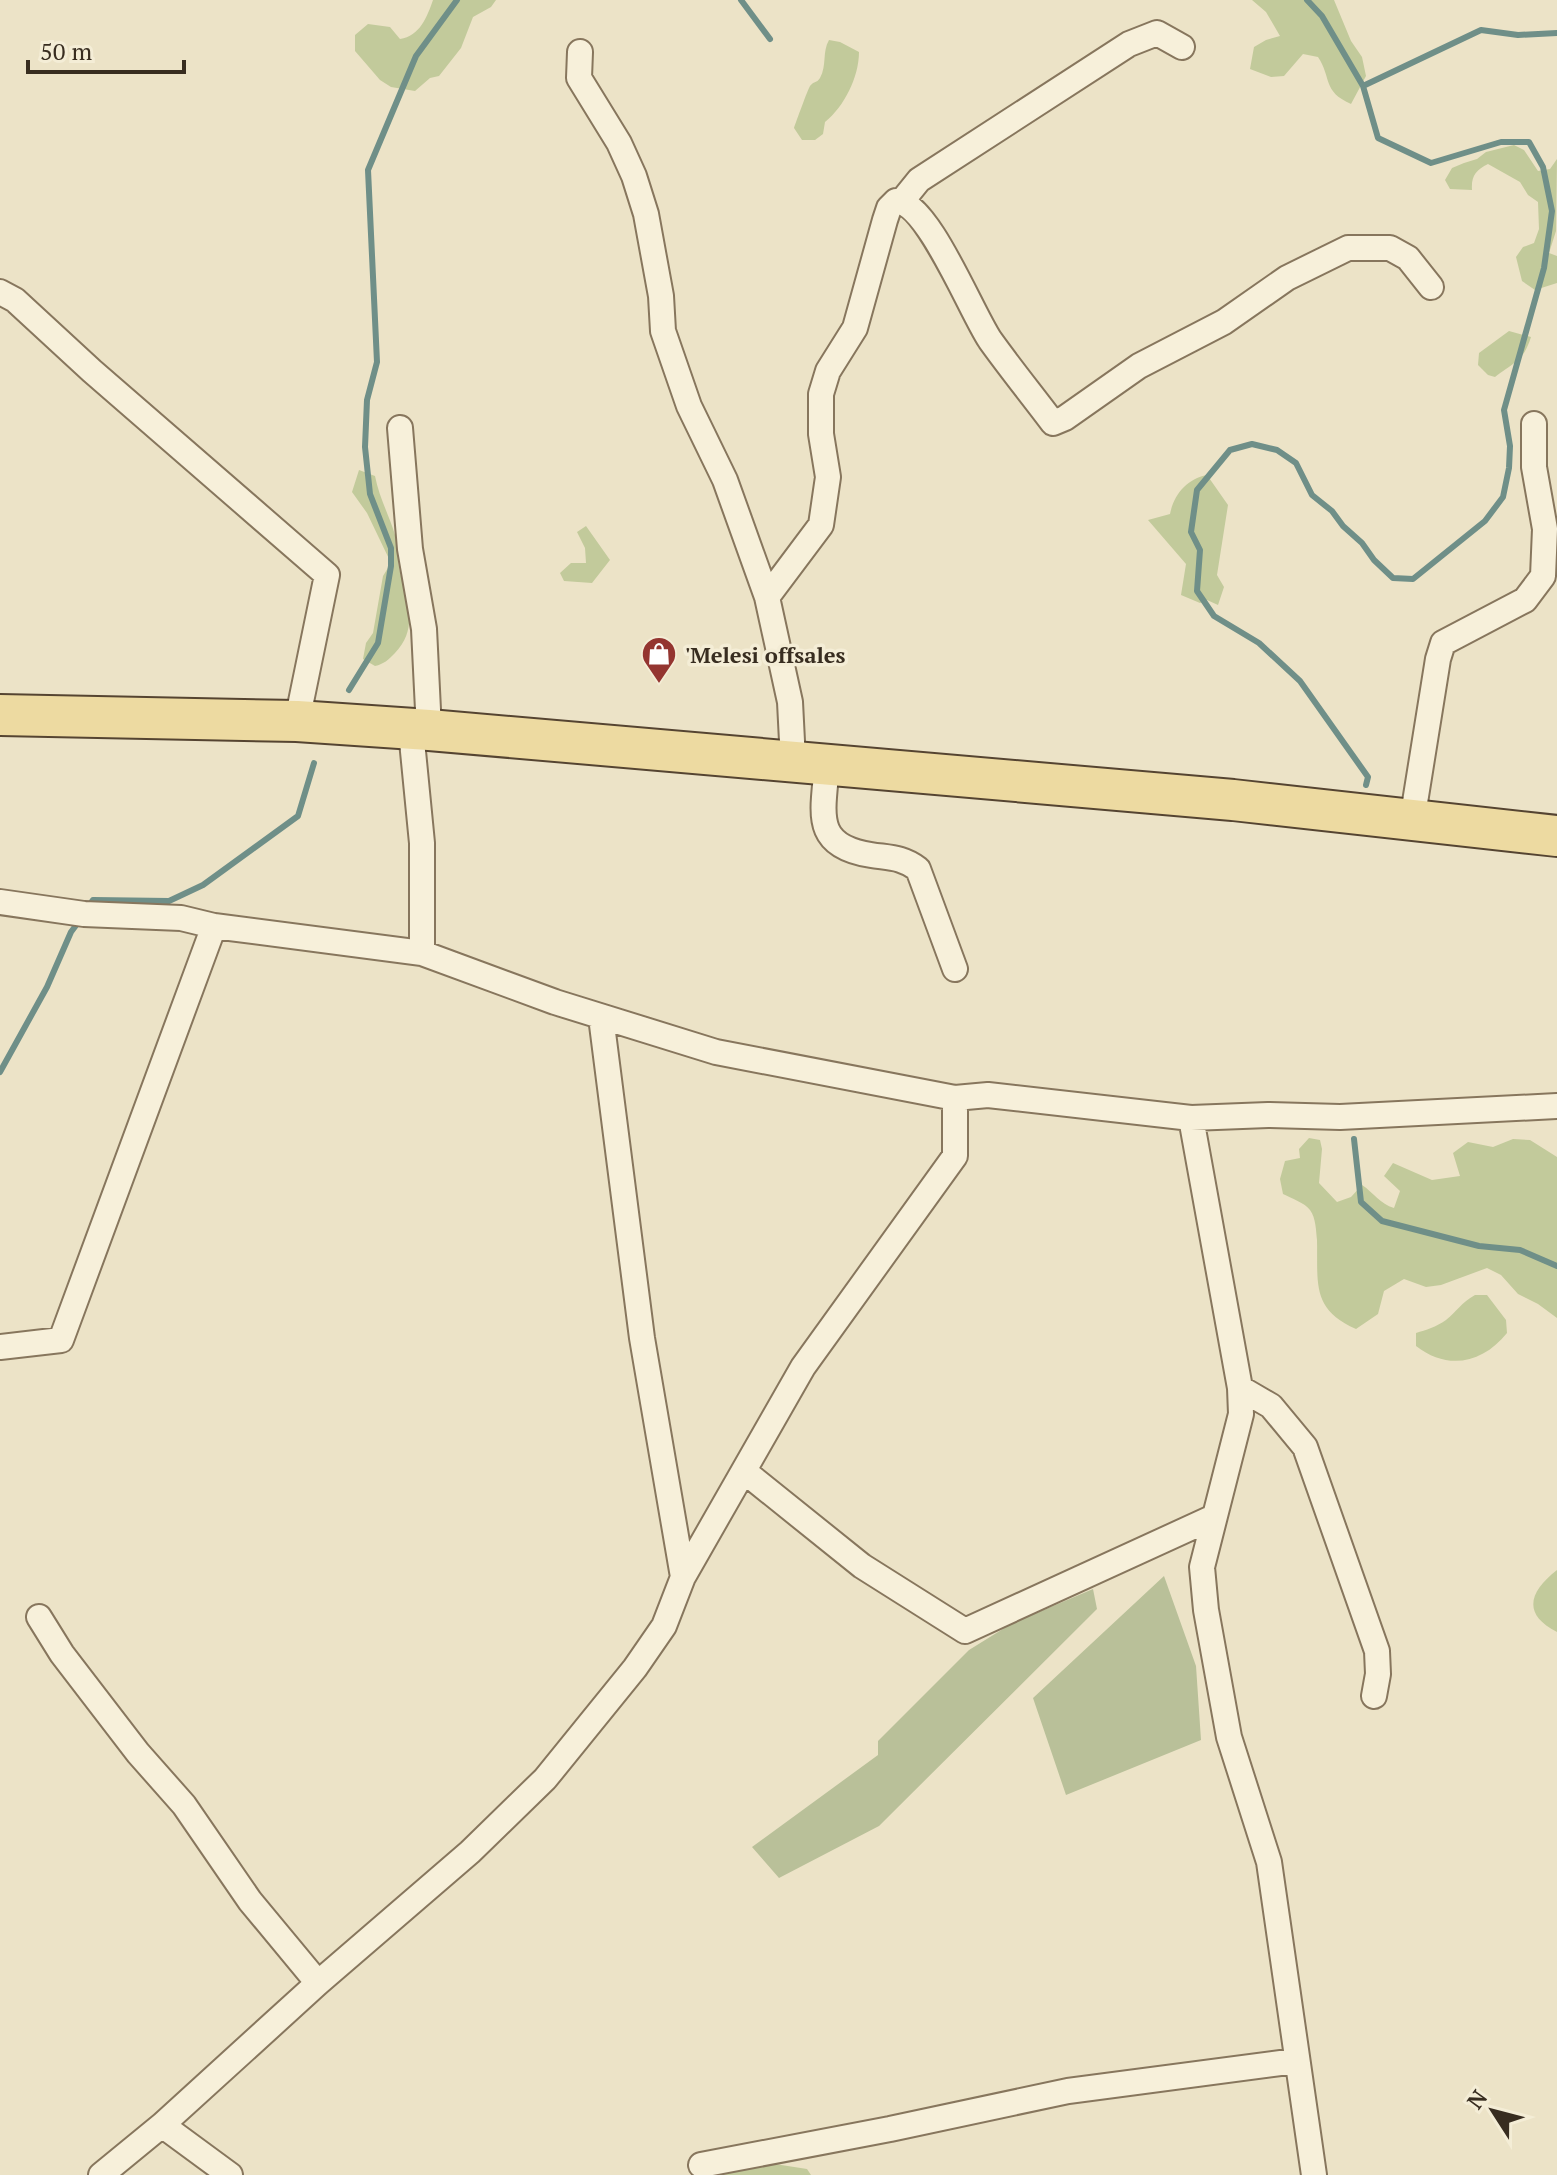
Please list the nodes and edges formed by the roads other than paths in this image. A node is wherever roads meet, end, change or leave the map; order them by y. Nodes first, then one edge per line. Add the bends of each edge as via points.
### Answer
1 (1182, 47) dead end
2 (580, 52) dead end
3 (902, 201) junction
4 (1431, 287) dead end
5 (0, 292) edge
6 (1534, 424) dead end
7 (400, 428) dead end
8 (767, 597) junction
9 (0, 715) edge
10 (297, 721) junction
11 (420, 730) junction
12 (810, 763) junction
13 (1412, 821) junction
14 (1557, 836) edge
15 (0, 902) edge
16 (214, 926) junction
17 (422, 953) junction
18 (955, 969) dead end
19 (601, 1017) junction
20 (955, 1098) junction
21 (1557, 1106) edge
22 (1191, 1118) junction
23 (0, 1347) edge
24 (1240, 1388) junction
25 (745, 1472) junction
26 (1214, 1517) junction
27 (683, 1577) junction
28 (39, 1617) dead end
29 (1374, 1696) dead end
30 (318, 1983) junction
31 (1296, 2061) junction
32 (162, 2125) junction
33 (701, 2165) dead end
34 (101, 2175) edge
35 (230, 2175) edge
36 (1314, 2175) edge

1 - 3 street via 1157,33 1129,44 919,180
2 - 8 street via 579,78 619,143 646,214 663,331
3 - 4 street via 936,239 989,338 1053,423 1139,366 1224,322 1287,278 1348,248 1390,248 1408,258
3 - 8 street via 889,208 855,328 828,371 821,394 828,477 821,525
5 - 10 street via 327,575
6 - 13 street via 1534,467 1545,529 1543,576 1525,600 1443,643
7 - 11 street via 410,549 424,629
8 - 12 street via 790,702
9 - 10 main road
10 - 11 main road
11 - 12 main road
11 - 17 street
12 - 13 main road
12 - 18 street via 831,840 905,860 918,869
13 - 14 main road
15 - 16 street via 84,914 181,918
16 - 17 street
16 - 23 street via 61,1340
17 - 19 street
19 - 20 street via 716,1052
19 - 27 street via 642,1338
20 - 22 street via 988,1095
20 - 25 street via 955,1156 803,1367
21 - 22 street
22 - 24 street
24 - 26 street via 1241,1414
24 - 29 street via 1271,1406 1305,1447 1377,1651
25 - 26 street via 862,1566 965,1631
25 - 27 street
26 - 31 street via 1202,1567 1206,1610 1229,1737 1269,1862
27 - 30 street via 664,1626 545,1779 470,1852
28 - 30 street via 138,1753 184,1805 250,1901
30 - 32 street
31 - 33 street via 1068,2091
31 - 36 street
32 - 34 street
32 - 35 street

